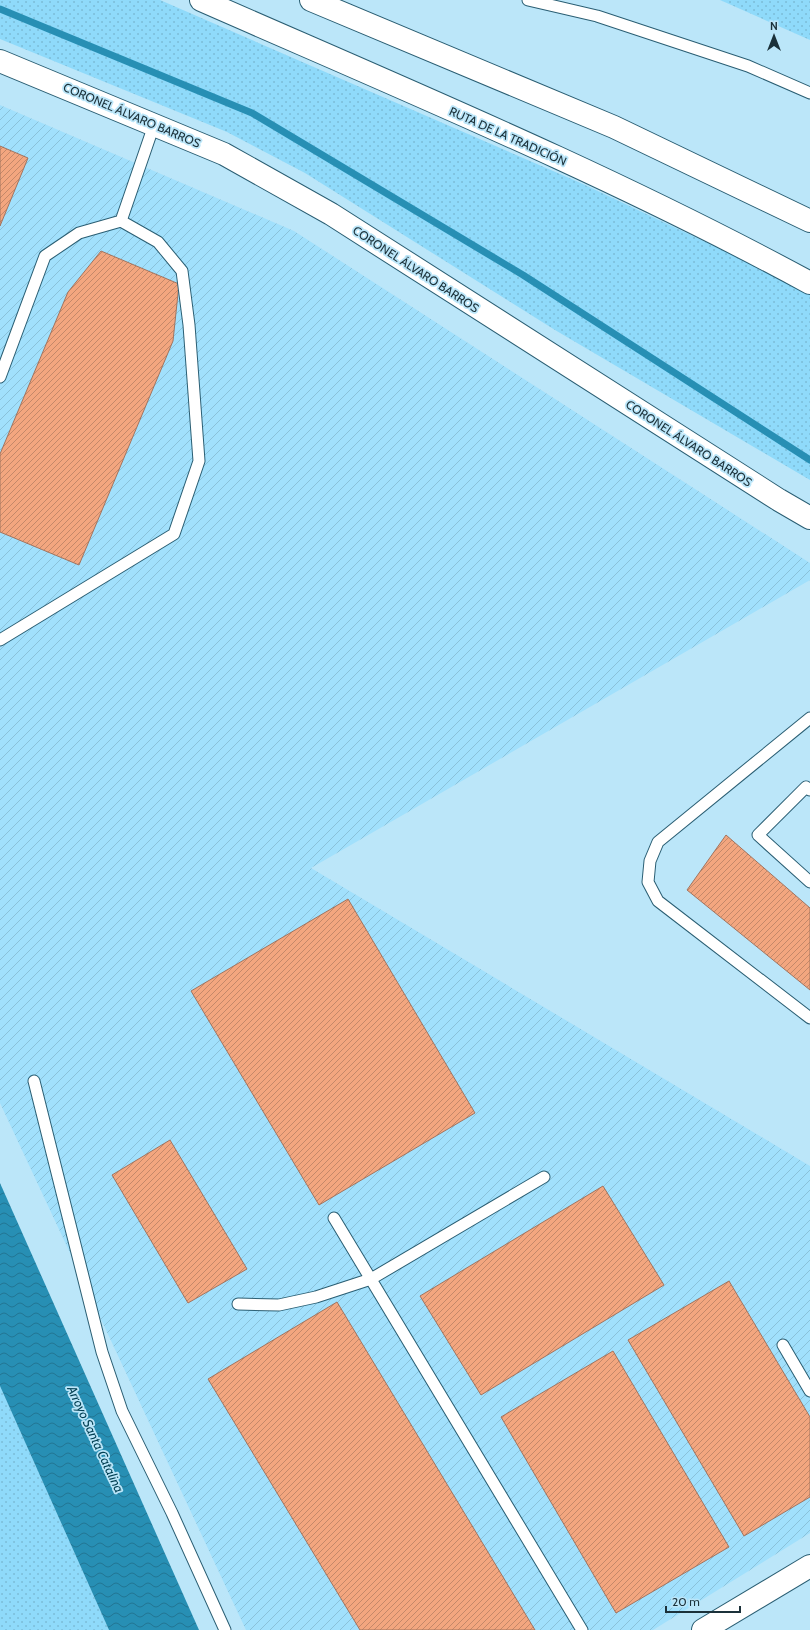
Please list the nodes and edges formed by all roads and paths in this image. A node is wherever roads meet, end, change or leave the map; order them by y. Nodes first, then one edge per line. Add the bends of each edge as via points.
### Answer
1 (201, 0) edge
2 (311, 0) edge
3 (528, 0) edge
4 (0, 60) edge
5 (810, 93) edge
6 (154, 125) junction
7 (121, 221) junction
8 (810, 221) edge
9 (810, 283) edge
10 (0, 377) edge
11 (810, 518) edge
12 (0, 640) edge
13 (810, 718) edge
14 (810, 790) edge
15 (810, 882) edge
16 (810, 1018) edge
17 (34, 1081) dead end
18 (544, 1177) dead end
19 (334, 1218) dead end
20 (371, 1279) junction
21 (238, 1304) dead end
22 (783, 1345) dead end
23 (810, 1391) edge
24 (810, 1566) edge
25 (224, 1630) edge
26 (582, 1630) edge
27 (703, 1630) edge

1 - 9 main road, RUTA DE LA TRADICIÓN via 592,173
2 - 8 main road via 614,127
3 - 5 lane via 597,16 748,66
4 - 6 main road, CORONEL ÁLVARO BARROS
6 - 7 lane
6 - 11 main road, CORONEL ÁLVARO BARROS via 224,154 331,214
7 - 10 lane via 79,233 45,256
7 - 12 lane via 158,242 182,271 189,325 199,461 174,534
13 - 16 lane via 658,842 650,861 648,882 658,901
14 - 15 lane via 806,787 758,835
17 - 25 lane via 102,1352 122,1411 172,1512
18 - 20 lane
19 - 20 lane
20 - 21 lane via 316,1297 279,1305
20 - 26 lane
22 - 23 lane
24 - 27 main road

